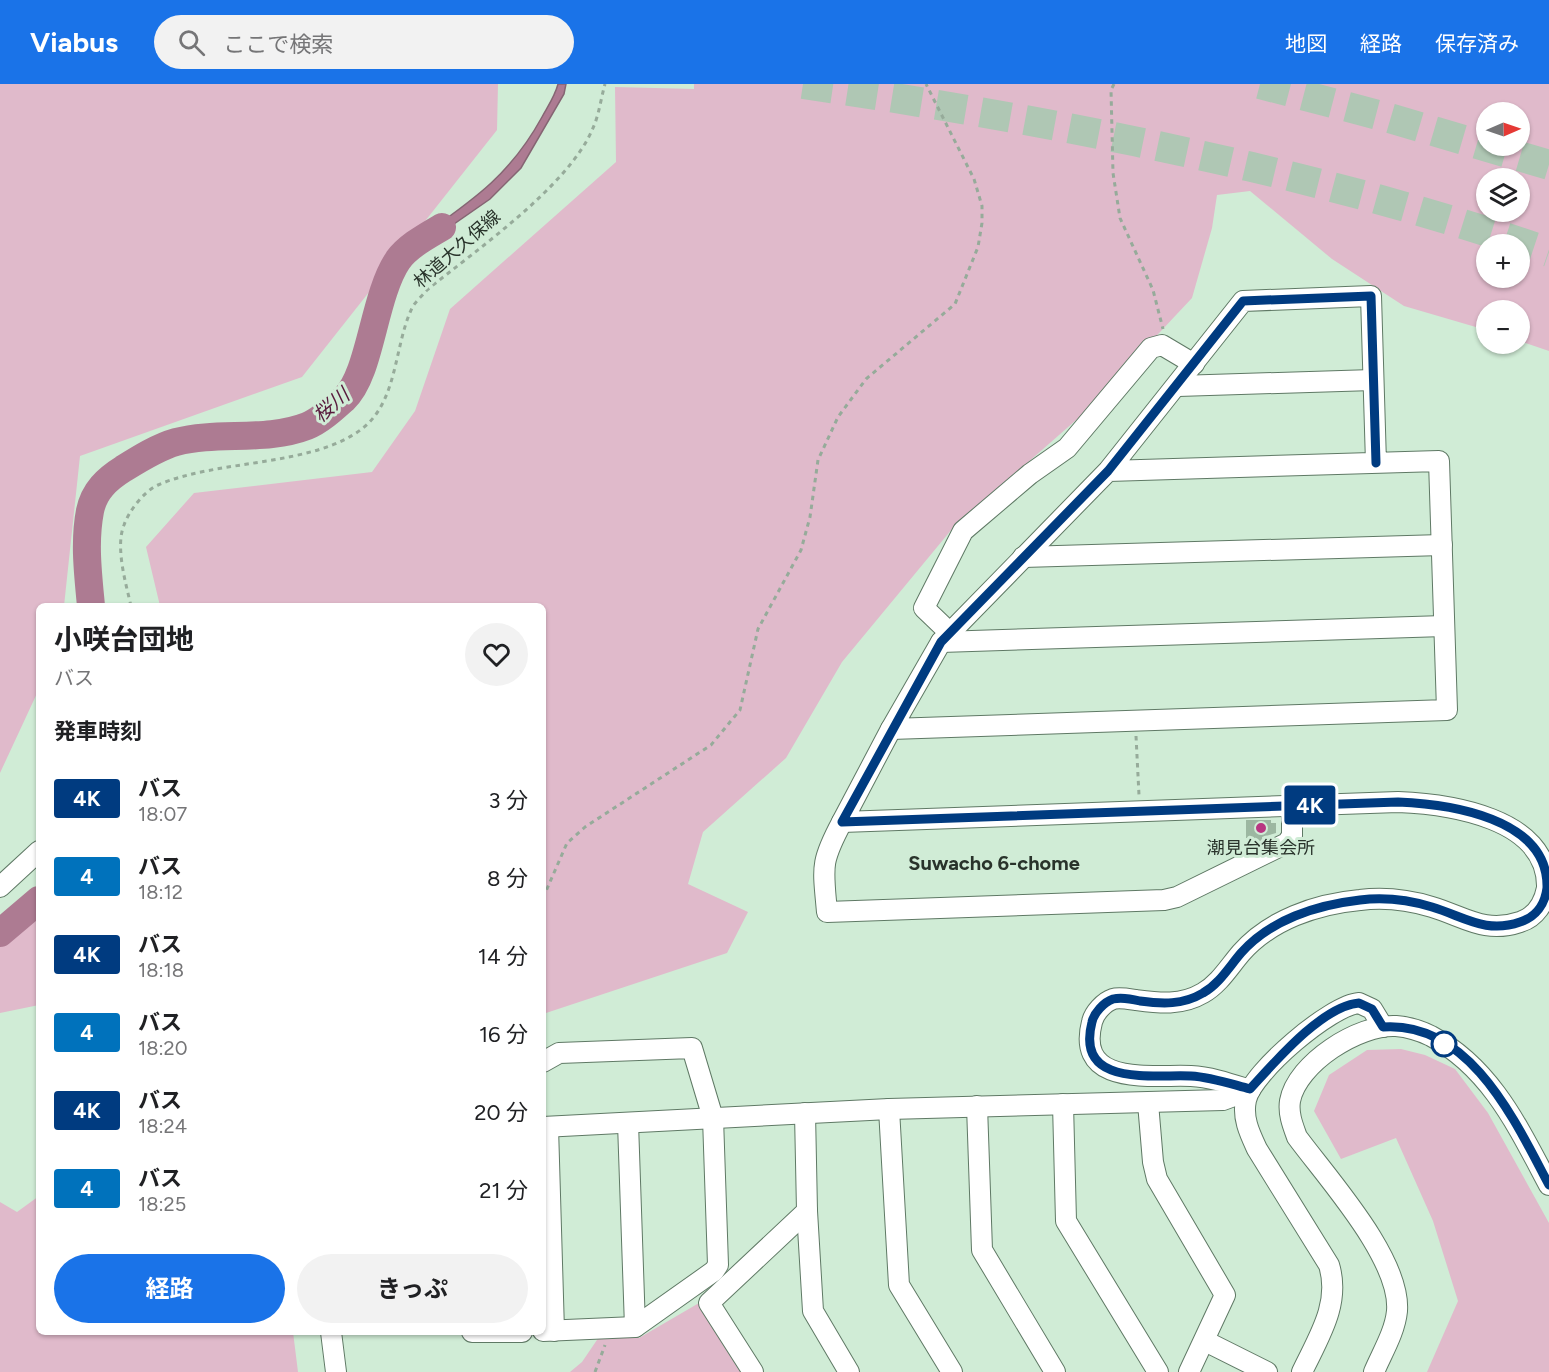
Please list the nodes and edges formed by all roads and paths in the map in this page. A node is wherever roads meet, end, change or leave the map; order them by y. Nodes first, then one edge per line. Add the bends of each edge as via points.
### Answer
1 (605, 84) edge
2 (926, 84) edge
3 (1114, 84) edge
4 (1164, 336) dead end
5 (1194, 364) junction
6 (1373, 380) junction
7 (1178, 386) junction
8 (1376, 463) junction
9 (1108, 471) junction
10 (1442, 545) junction
11 (1023, 557) junction
12 (130, 603) edge
13 (1444, 626) junction
14 (945, 637) junction
15 (1135, 722) junction
16 (891, 729) junction
17 (1292, 806) junction
18 (1140, 812) junction
19 (842, 822) junction
20 (36, 854) edge
21 (0, 887) edge
22 (546, 891) edge
23 (1383, 1027) junction
24 (546, 1060) edge
25 (1250, 1089) junction
26 (1148, 1103) junction
27 (1063, 1104) junction
28 (977, 1106) junction
29 (889, 1109) junction
30 (805, 1113) junction
31 (713, 1118) junction
32 (628, 1122) junction
33 (546, 1127) edge
34 (546, 1178) edge
35 (1549, 1185) edge
36 (807, 1210) junction
37 (635, 1327) junction
38 (611, 1329) junction
39 (549, 1331) edge
40 (331, 1335) edge
41 (1205, 1341) junction
42 (336, 1372) edge
43 (595, 1372) edge
44 (753, 1372) edge
45 (849, 1372) edge
46 (952, 1372) edge
47 (1055, 1372) edge
48 (1158, 1372) edge
49 (1189, 1372) edge
50 (1268, 1372) edge
51 (1302, 1372) edge
52 (1374, 1372) edge

1 - 12 path, 林道大久保線 via 593,128 576,158 551,187 413,307 379,409 364,428 333,446 156,485 136,503 123,527 122,564
2 - 22 path via 974,179 982,206 978,247 955,304 866,379 838,417 818,460 801,550 758,629 740,710 711,745 585,827 567,843
3 - 4 path via 1113,173 1120,218 1153,290
5 - 6 street via 1243,301 1371,296
5 - 7 street
5 - 14 street via 1162,345 1151,348 1067,448 963,531 924,608
6 - 7 street
6 - 8 street
7 - 9 street
8 - 9 street
8 - 10 street via 1439,461
9 - 11 street
10 - 11 street
10 - 13 street
11 - 14 street
13 - 14 street
13 - 15 street via 1447,710
14 - 16 street
15 - 16 street
15 - 18 path
16 - 19 street
17 - 18 street
17 - 19 street via 1293,836 1287,843 1164,900 827,912 825,852
17 - 25 street via 1434,804 1494,819 1512,826 1535,844 1546,864 1548,882 1545,899 1537,912 1524,921 1489,927 1405,901 1331,904 1267,929 1204,993 1174,1003 1114,999 1102,1005 1092,1020 1093,1052 1103,1066 1115,1072 1129,1076 1192,1076
18 - 19 street
20 - 21 street
23 - 25 street via 1372,1009 1359,1003 1338,1008 1289,1046
23 - 35 street via 1397,1026 1429,1035 1477,1070 1497,1093
23 - 52 street via 1339,1044 1324,1055 1307,1070 1294,1088 1290,1102 1290,1119 1297,1137 1376,1245 1396,1292 1397,1313
24 - 31 street via 559,1053 693,1048
25 - 26 street via 1223,1100
25 - 51 street via 1245,1115 1248,1131 1329,1265 1334,1281 1328,1317
26 - 27 street
26 - 41 street via 1157,1179 1225,1295
27 - 28 street
27 - 48 street via 1066,1221
28 - 29 street
28 - 47 street via 982,1250
29 - 30 street
29 - 46 street via 899,1285
30 - 31 street
30 - 36 street
31 - 32 street
31 - 37 street via 718,1266
32 - 33 street
32 - 37 street
34 - 39 street
36 - 44 street via 709,1303
36 - 45 street via 813,1311
37 - 38 street
38 - 39 street
38 - 43 path
40 - 42 street
41 - 49 street
41 - 50 street

